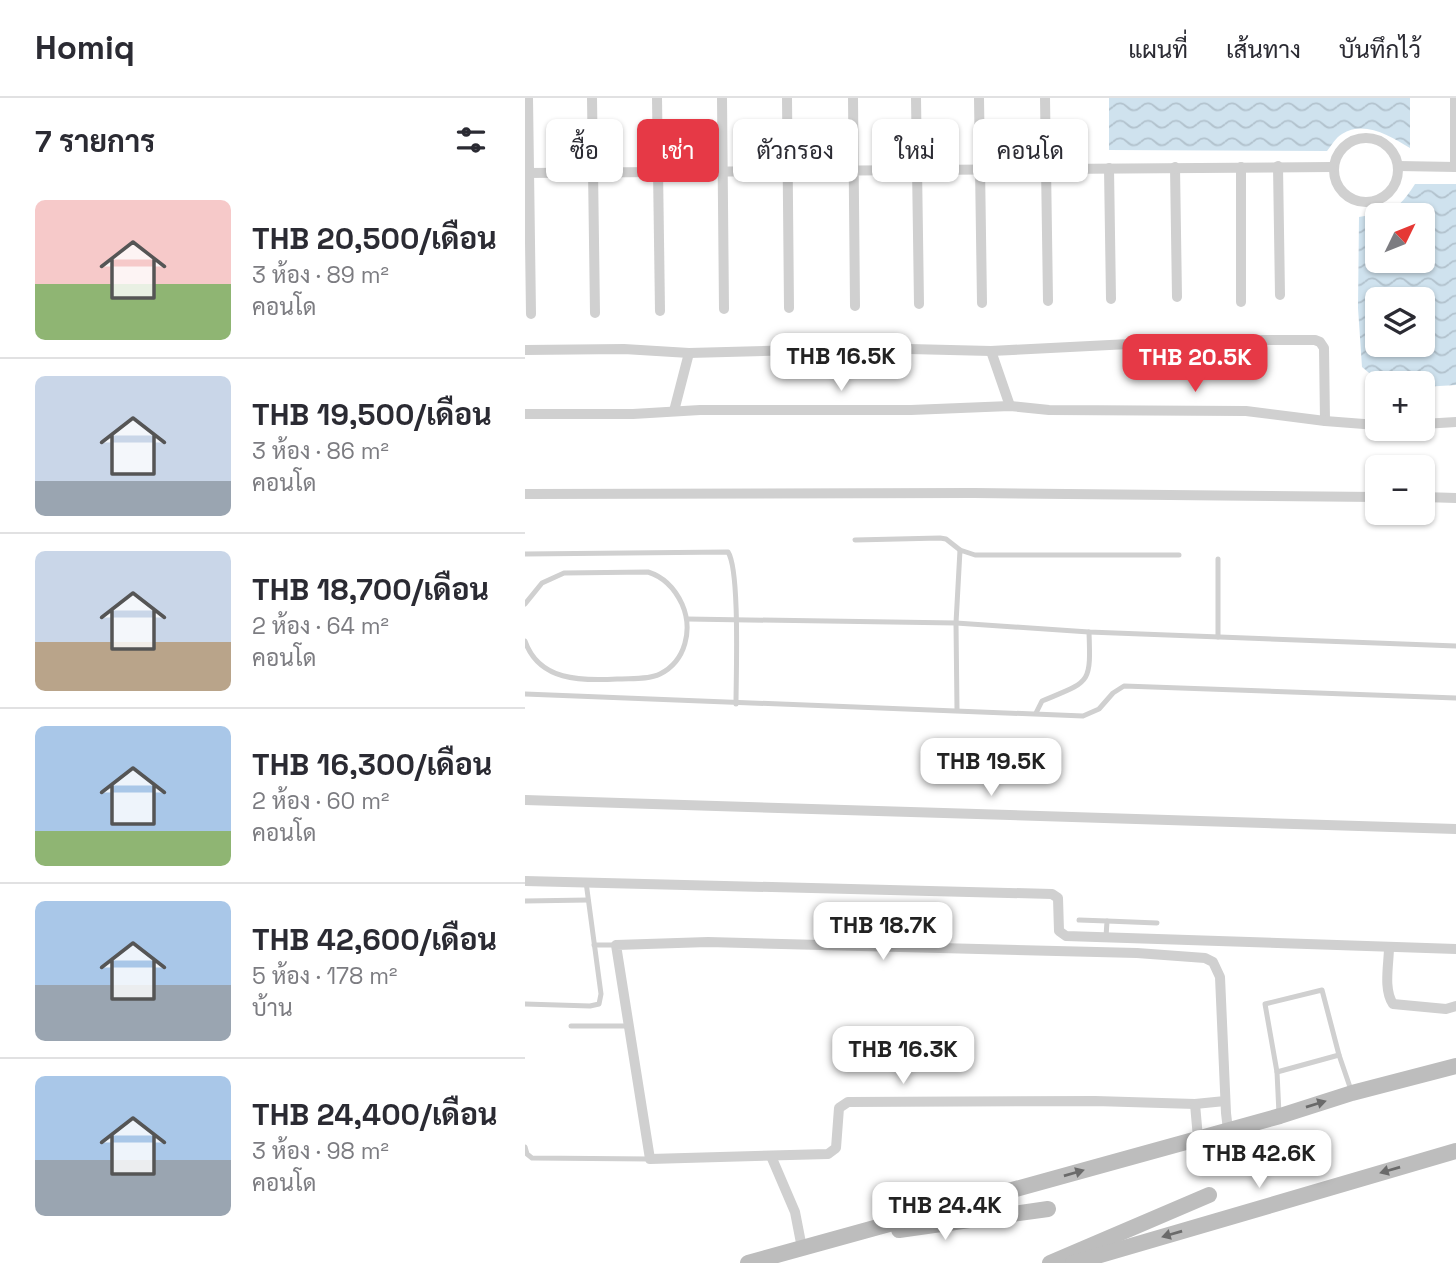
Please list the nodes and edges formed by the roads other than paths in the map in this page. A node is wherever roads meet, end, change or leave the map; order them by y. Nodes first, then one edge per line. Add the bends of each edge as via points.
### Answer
1 (528, 98) edge
2 (592, 98) edge
3 (657, 98) edge
4 (722, 98) edge
5 (787, 98) edge
6 (852, 98) edge
7 (916, 98) edge
8 (979, 98) edge
9 (1045, 98) edge
10 (1455, 98) edge
11 (592, 119) edge
12 (657, 119) edge
13 (787, 119) edge
14 (852, 119) edge
15 (916, 119) edge
16 (980, 119) edge
17 (1046, 119) edge
18 (1278, 166) junction
19 (1398, 166) junction
20 (1175, 167) junction
21 (1241, 167) junction
22 (1332, 167) junction
23 (1455, 167) edge
24 (1088, 168) edge
25 (1109, 168) junction
26 (719, 171) edge
27 (722, 171) junction
28 (733, 171) edge
29 (527, 173) edge
30 (546, 173) edge
31 (593, 182) edge
32 (657, 182) edge
33 (787, 182) edge
34 (853, 182) edge
35 (917, 182) edge
36 (981, 182) edge
37 (1047, 182) edge
38 (1280, 295) dead end
39 (1177, 297) dead end
40 (1111, 299) dead end
41 (1048, 301) dead end
42 (1241, 302) dead end
43 (982, 303) dead end
44 (919, 304) dead end
45 (855, 306) dead end
46 (789, 308) dead end
47 (724, 309) dead end
48 (660, 311) dead end
49 (595, 313) dead end
50 (531, 314) dead end
51 (525, 350) edge
52 (991, 351) junction
53 (689, 353) junction
54 (1010, 406) junction
55 (674, 411) junction
56 (525, 414) edge
57 (1325, 421) junction
58 (1456, 422) edge
59 (1435, 423) edge
60 (1365, 424) edge
61 (525, 494) edge
62 (1365, 497) edge
63 (1435, 497) edge
64 (1456, 498) edge
65 (855, 540) dead end
66 (960, 550) junction
67 (525, 554) edge
68 (1179, 555) dead end
69 (1218, 559) dead end
70 (525, 604) edge
71 (687, 619) junction
72 (736, 620) junction
73 (956, 623) junction
74 (1089, 632) junction
75 (1218, 637) junction
76 (525, 641) edge
77 (1456, 646) edge
78 (525, 694) edge
79 (1456, 698) edge
80 (736, 704) junction
81 (957, 710) junction
82 (1035, 713) junction
83 (525, 800) edge
84 (1456, 829) edge
85 (525, 881) edge
86 (586, 882) junction
87 (588, 900) junction
88 (525, 901) edge
89 (1079, 920) dead end
90 (1107, 921) junction
91 (1157, 923) dead end
92 (1106, 937) junction
93 (594, 945) junction
94 (616, 945) junction
95 (1389, 947) junction
96 (1456, 949) edge
97 (525, 1004) edge
98 (1456, 1006) edge
99 (571, 1026) dead end
100 (629, 1026) junction
101 (1339, 1055) junction
102 (1456, 1067) edge
103 (1277, 1072) junction
104 (1352, 1093) junction
105 (1225, 1101) junction
106 (1195, 1104) junction
107 (1280, 1116) junction
108 (1228, 1130) junction
109 (1198, 1138) junction
110 (525, 1147) edge
111 (1454, 1152) edge
112 (771, 1156) junction
113 (650, 1159) junction
114 (1209, 1195) dead end
115 (1048, 1209) dead end
116 (837, 1238) junction
117 (802, 1248) junction
118 (748, 1263) edge
119 (1050, 1263) edge
120 (1073, 1263) edge

1 - 29 street
2 - 11 street
3 - 12 street
4 - 27 street
5 - 13 street
6 - 14 street
7 - 15 street
8 - 16 street
9 - 17 street
10 - 23 street
18 - 21 street
18 - 22 street
18 - 38 street
19 - 22 street via 1387,146 1364,138 1342,148
19 - 22 street via 1389,192 1367,202 1344,194
19 - 23 street
20 - 21 street
20 - 25 street
20 - 39 street
21 - 42 street
24 - 25 street
25 - 40 street
26 - 27 street
27 - 28 street
27 - 47 street
29 - 30 street
29 - 50 street
31 - 49 street
32 - 48 street
33 - 46 street
34 - 45 street
35 - 44 street
36 - 43 street
37 - 41 street
51 - 53 street
52 - 53 street via 868,348
52 - 54 street
52 - 57 street via 1208,340 1315,340 1324,348
53 - 55 street
54 - 55 street
54 - 57 street via 1246,411
55 - 56 street
57 - 60 street
58 - 59 street
61 - 62 street
63 - 64 street
65 - 66 lane via 940,538
66 - 68 lane via 975,555
66 - 73 lane
67 - 72 lane via 725,551 733,563
69 - 75 lane
70 - 71 lane via 542,583 564,573 647,572 672,588
71 - 72 lane
71 - 76 lane via 683,652 659,675 649,677 599,680 560,676 535,660
72 - 73 lane
72 - 80 lane
73 - 74 lane
73 - 81 lane
74 - 75 lane
74 - 82 lane via 1087,677 1069,691 1042,701
75 - 77 lane
78 - 80 lane
79 - 82 lane via 1124,686 1089,715
80 - 81 lane
81 - 82 lane
83 - 84 street
85 - 86 street
86 - 87 lane
86 - 92 street via 1052,894 1058,898 1062,935
87 - 88 lane
87 - 93 lane
89 - 90 lane
90 - 91 lane
90 - 92 lane
92 - 95 street
93 - 94 lane
93 - 97 lane via 600,1004
94 - 100 street
94 - 105 street via 721,943 1205,958 1213,962 1220,977
95 - 96 street
95 - 98 street via 1388,983 1393,1004
99 - 100 lane
100 - 113 street
101 - 103 lane
101 - 103 lane via 1322,990 1265,1004
101 - 104 lane
102 - 104 main road
103 - 107 lane
107 -> 104 main road
105 - 106 street
105 - 108 street
106 - 109 street
106 - 112 street via 848,1102 839,1108 832,1153
107 - 108 main road
108 - 109 main road
116 -> 109 main road
110 - 113 lane via 532,1158
111 -> 120 main road
112 - 113 street
112 - 117 street via 795,1213
114 - 119 main road
115 - 116 main road
116 - 117 main road
117 - 118 main road

